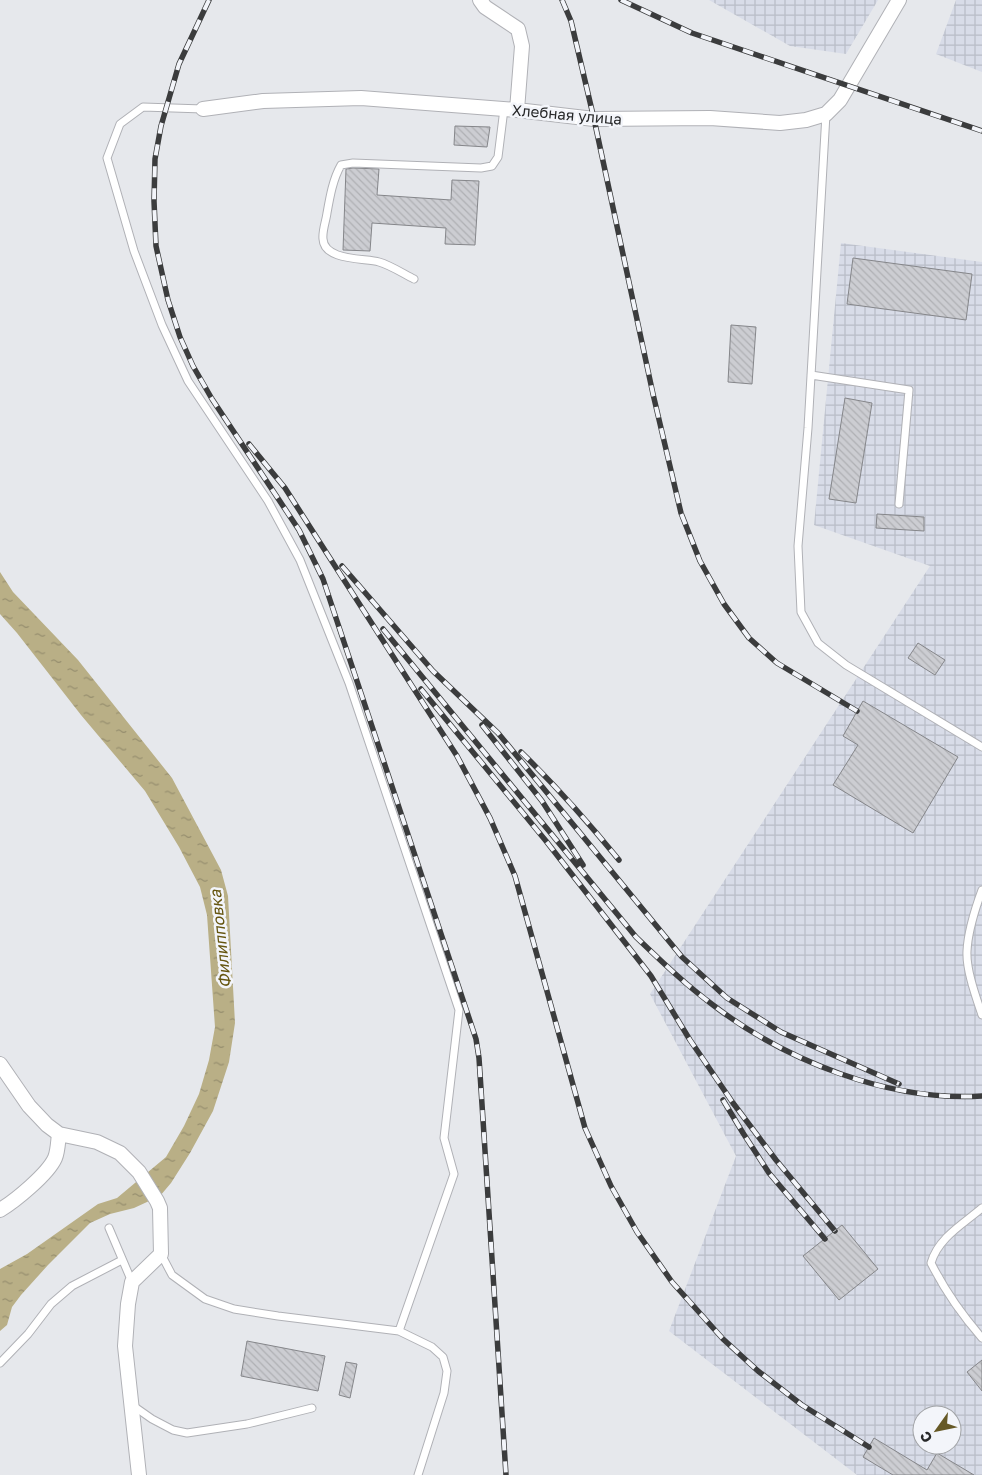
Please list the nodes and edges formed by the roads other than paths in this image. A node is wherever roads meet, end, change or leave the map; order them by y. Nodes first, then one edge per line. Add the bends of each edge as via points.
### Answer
1 (480, 0) edge
2 (899, 0) edge
3 (203, 109) joint
4 (511, 109) junction
5 (826, 114) junction
6 (414, 279) dead end
7 (811, 375) junction
8 (899, 504) dead end
9 (982, 747) edge
10 (982, 890) edge
11 (982, 1015) edge
12 (0, 1064) edge
13 (59, 1134) junction
14 (982, 1208) edge
15 (0, 1210) edge
16 (109, 1228) dead end
17 (161, 1254) junction
18 (122, 1260) junction
19 (132, 1282) junction
20 (399, 1331) junction
21 (982, 1338) edge
22 (0, 1363) edge
23 (131, 1405) junction
24 (312, 1408) dead end
25 (139, 1475) edge
26 (418, 1475) edge

1 - 4 street via 485,7 518,29 522,46
2 - 5 street via 840,100
3 - 4 street, Хлебная улица via 263,101 361,98
3 - 20 lane via 144,108 120,124 108,158 134,251 162,325 188,381 268,501 300,560 349,683 459,1010 444,1138 454,1174
4 - 5 street, Хлебная улица via 594,119 710,118 780,123
4 - 6 lane via 498,156 492,166 341,165 329,201 322,240 327,249 341,256 380,262
5 - 7 lane
7 - 8 lane via 909,390
7 - 9 lane via 798,546 801,612 818,643 846,665
10 - 11 lane via 972,920 967,952 972,985
12 - 13 street via 29,1106
13 - 15 street via 56,1158 22,1194
13 - 17 street via 97,1142 120,1153 139,1172 160,1208
14 - 21 lane via 946,1238 934,1253 931,1264 960,1312
16 - 18 lane
17 - 19 street
17 - 20 lane via 172,1275 205,1298 234,1309
18 - 19 lane
18 - 22 lane via 72,1286 51,1304
19 - 23 street via 125,1346
20 - 26 lane via 432,1347 443,1357 446,1371 444,1393
23 - 24 lane via 173,1430 187,1433 247,1424
23 - 25 street

